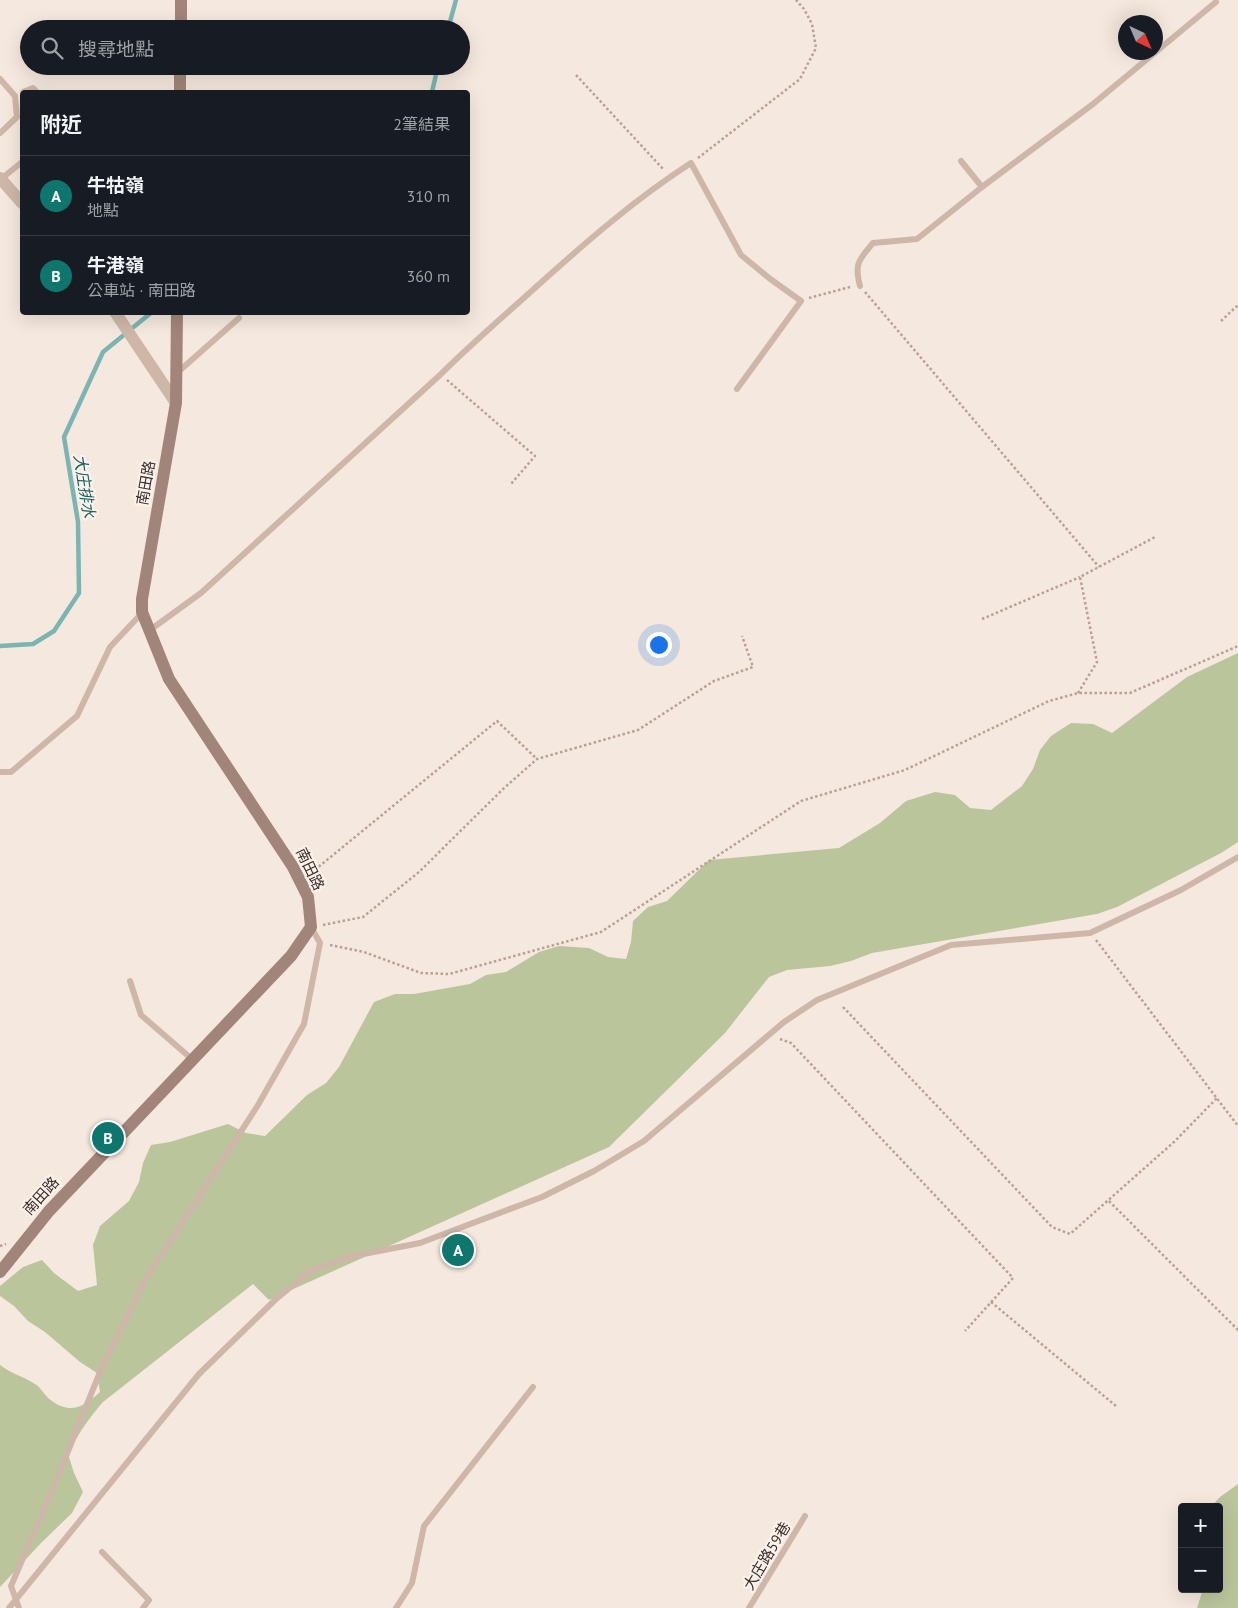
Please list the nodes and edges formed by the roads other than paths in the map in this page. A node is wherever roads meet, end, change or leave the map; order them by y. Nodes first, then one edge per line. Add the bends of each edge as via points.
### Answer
1 (181, 0) edge
2 (1216, 2) dead end
3 (181, 20) edge
4 (180, 75) edge
5 (0, 80) edge
6 (180, 90) edge
7 (20, 94) edge
8 (15, 96) junction
9 (0, 133) edge
10 (961, 161) dead end
11 (20, 164) edge
12 (1, 179) edge
13 (982, 187) junction
14 (20, 202) edge
15 (860, 286) road end
16 (117, 315) edge
17 (177, 315) edge
18 (239, 318) dead end
19 (176, 374) junction
20 (737, 389) dead end
21 (176, 403) junction
22 (142, 612) junction
23 (150, 630) junction
24 (0, 772) edge
25 (1238, 856) edge
26 (311, 927) junction
27 (130, 982) dead end
28 (193, 1060) junction
29 (0, 1272) edge
30 (533, 1387) dead end
31 (805, 1516) dead end
32 (102, 1552) dead end
33 (17, 1600) junction
34 (9, 1608) edge
35 (19, 1608) edge
36 (144, 1608) edge
37 (396, 1608) edge
38 (750, 1608) edge

1 - 3 main road
2 - 13 lane via 1094,104
4 - 6 main road
5 - 8 lane
7 - 8 lane
8 - 9 lane via 17,117
10 - 13 lane
11 - 12 lane
12 - 14 street
13 - 15 lane via 917,239 873,243 858,262
16 - 21 street
17 - 19 main road, 南田路
18 - 19 lane
19 - 21 main road, 南田路
20 - 23 lane via 801,301 741,255 691,163 594,235 201,594
21 - 22 main road, 南田路
22 - 23 main road, 南田路
22 - 24 lane via 110,647 78,716 11,772
23 - 26 main road, 南田路 via 169,679 293,867 308,897
25 - 33 lane via 1182,890 1090,933 951,945 817,1000 784,1022 644,1141 594,1171 542,1197 420,1242 348,1257 310,1271 275,1300 199,1374
26 - 28 main road, 南田路 via 291,956
26 - 33 lane via 320,944 304,1024 258,1105 144,1282 102,1367 12,1586
27 - 28 lane via 141,1015
28 - 29 main road, 南田路 via 49,1211
30 - 37 lane via 424,1526 412,1583
31 - 38 lane, 大庄路59巷
32 - 36 lane via 149,1600
33 - 34 lane
33 - 35 lane

